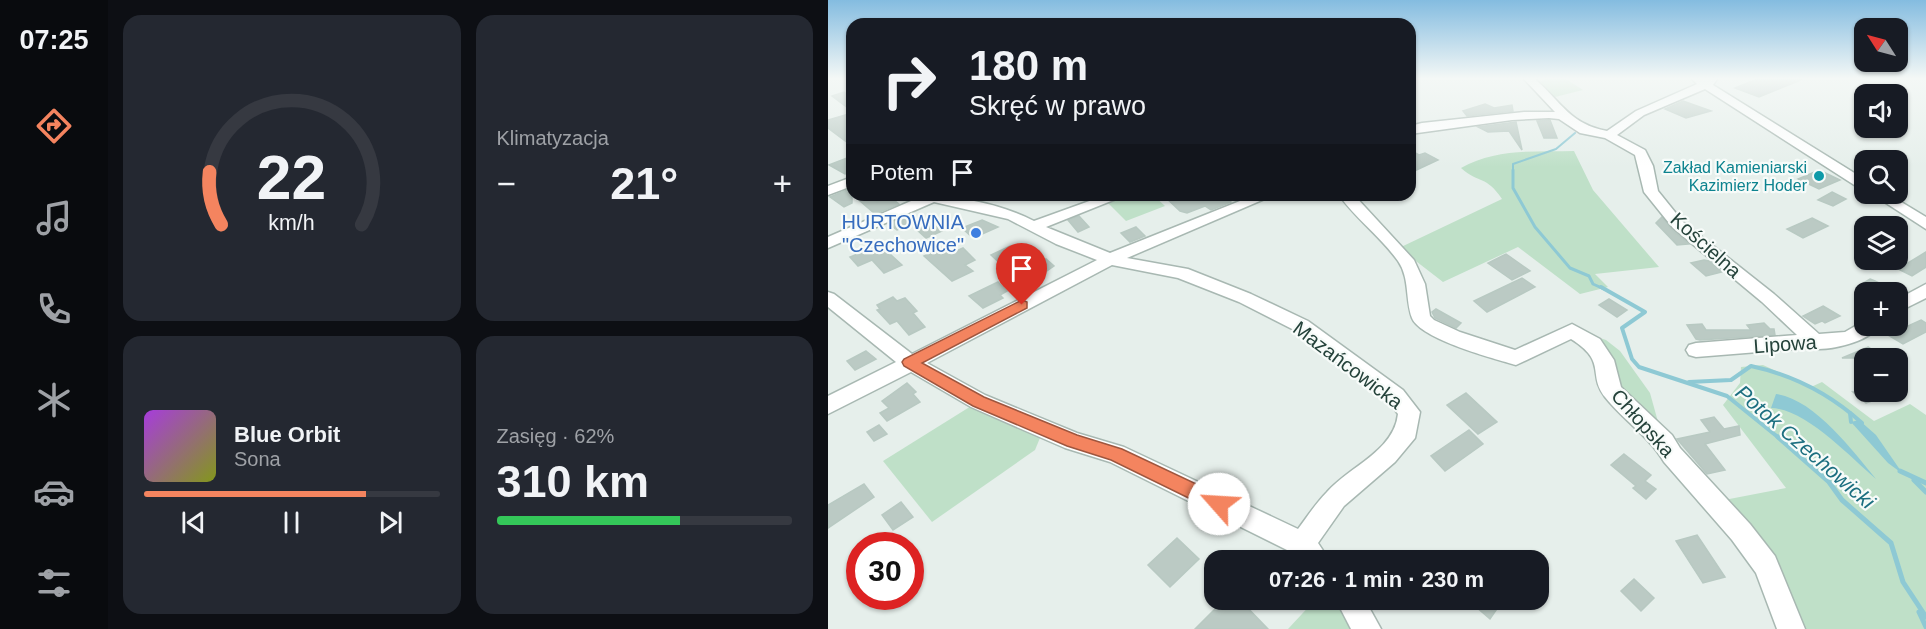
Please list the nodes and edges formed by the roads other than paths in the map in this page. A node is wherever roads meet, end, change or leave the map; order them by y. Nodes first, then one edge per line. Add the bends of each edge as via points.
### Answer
1 (1559, 108) edge
2 (1649, 108) edge
3 (1742, 108) edge
4 (1562, 116) junction
5 (1416, 128) edge
6 (1609, 135) junction
7 (1854, 179) edge
8 (846, 183) edge
9 (828, 190) edge
10 (917, 201) edge
11 (944, 201) edge
12 (1103, 201) edge
13 (1253, 201) edge
14 (1352, 201) edge
15 (1895, 204) edge
16 (1926, 224) edge
17 (1034, 226) junction
18 (828, 243) edge
19 (1112, 260) junction
20 (1926, 290) edge
21 (828, 298) edge
22 (1908, 300) edge
23 (1854, 336) edge
24 (1817, 343) junction
25 (1696, 350) dead end
26 (909, 362) junction
27 (828, 406) edge
28 (1302, 544) junction
29 (1307, 550) edge
30 (1356, 610) edge
31 (1367, 629) edge
32 (1791, 629) edge

1 - 4 street, Kościelna
2 - 6 street
3 - 7 street
4 - 5 street via 1520,115
4 - 6 street, Kościelna via 1584,130
6 - 24 street, Kościelna via 1640,153 1651,192 1678,225
8 - 9 street
10 - 18 street
11 - 17 street, Mazańcowicka via 1013,216
12 - 17 street
13 - 19 street
14 - 32 street, Chłopska via 1406,260 1416,284 1421,318 1428,325 1516,358 1572,331 1593,344 1604,360 1612,391 1664,442 1766,566
15 - 16 street
17 - 19 street, Mazańcowicka
19 - 26 street
19 - 28 street, Mazańcowicka via 1182,273 1302,326 1396,396 1409,412 1407,432 1387,455 1336,498
20 - 22 street
21 - 26 street
23 - 24 street, Lipowa
24 - 25 street, Lipowa
26 - 27 street
26 - 28 street via 978,401 1073,441 1116,454
28 - 29 street
30 - 31 street

